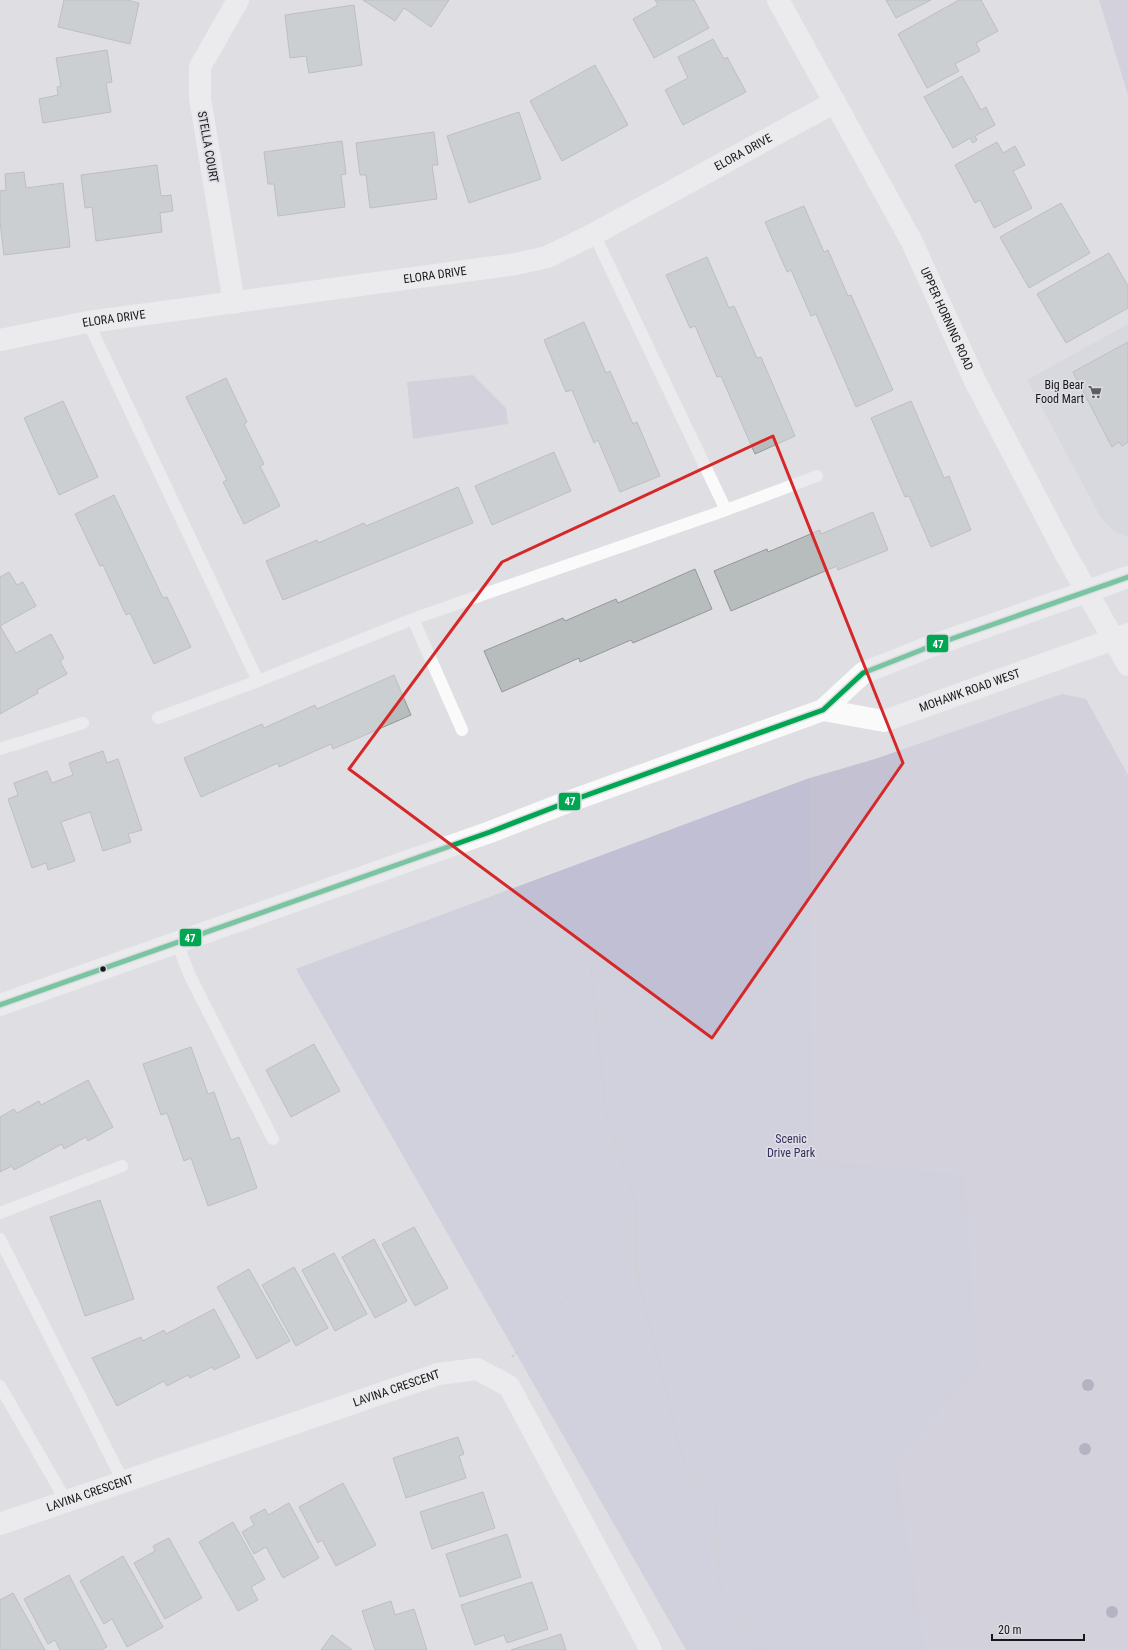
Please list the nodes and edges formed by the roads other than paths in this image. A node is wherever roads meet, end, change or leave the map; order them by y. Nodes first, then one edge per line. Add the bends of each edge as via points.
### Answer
1 (238, 0) edge
2 (778, 0) edge
3 (835, 102) junction
4 (594, 234) junction
5 (234, 303) junction
6 (88, 322) junction
7 (0, 340) edge
8 (817, 476) dead end
9 (726, 510) junction
10 (1128, 576) edge
11 (1086, 592) junction
12 (412, 619) junction
13 (1121, 636) edge
14 (1128, 665) edge
15 (258, 681) junction
16 (823, 710) junction
17 (158, 718) dead end
18 (83, 724) dead end
19 (462, 730) dead end
20 (0, 749) edge
21 (177, 943) junction
22 (0, 1005) edge
23 (273, 1139) dead end
24 (122, 1166) dead end
25 (0, 1213) edge
26 (0, 1240) edge
27 (0, 1386) edge
28 (123, 1481) junction
29 (66, 1501) junction
30 (0, 1524) edge
31 (651, 1650) edge

1 - 5 street, STELLA COURT via 200,67 200,98
2 - 3 street, UPPER HORNING ROAD
3 - 4 street, ELORA DRIVE
3 - 11 street, UPPER HORNING ROAD via 912,242 975,381
4 - 5 street, ELORA DRIVE via 548,257 516,264
4 - 9 lane
5 - 6 street, ELORA DRIVE
6 - 7 street, ELORA DRIVE
6 - 15 lane
8 - 9 lane
9 - 12 lane
10 - 11 street
11 - 13 street, UPPER HORNING ROAD
11 - 16 street via 862,673
12 - 15 lane
12 - 19 lane
13 - 14 street, UPPER HORNING ROAD
13 - 16 street, MOHAWK ROAD WEST via 884,721
15 - 17 lane
16 - 21 street
18 - 20 lane
21 - 22 street
21 - 23 lane via 190,976
24 - 25 lane
26 - 28 lane
27 - 29 lane
28 - 29 street, LAVINA CRESCENT
28 - 31 street, LAVINA CRESCENT via 438,1374 477,1369 509,1386
29 - 30 street, LAVINA CRESCENT

